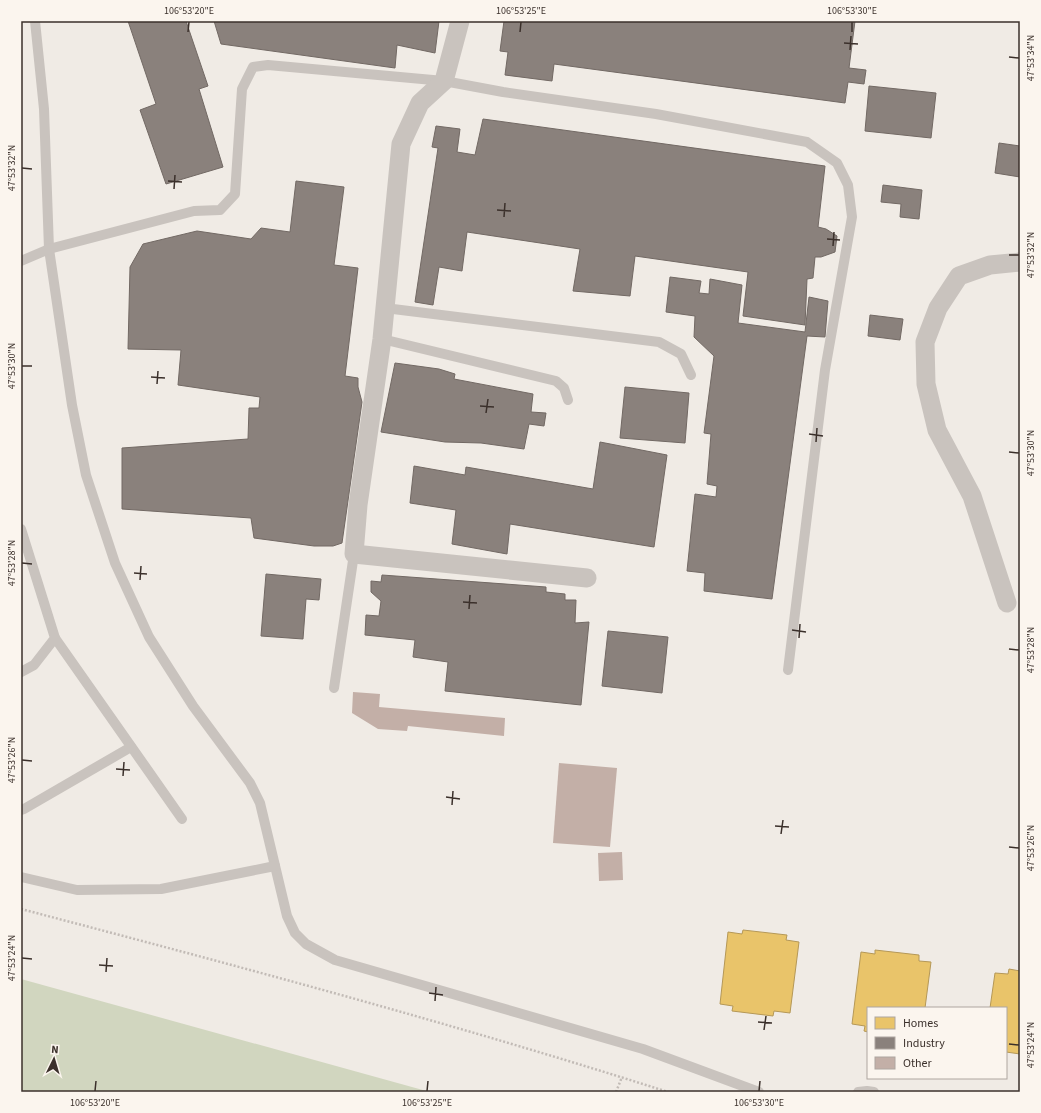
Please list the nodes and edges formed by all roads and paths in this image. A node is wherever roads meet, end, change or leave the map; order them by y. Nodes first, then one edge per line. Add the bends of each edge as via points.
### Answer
1 (35, 21) edge
2 (460, 21) edge
3 (444, 81) junction
4 (49, 249) junction
5 (21, 261) edge
6 (1020, 262) edge
7 (385, 308) junction
8 (382, 339) junction
9 (691, 375) dead end
10 (568, 400) dead end
11 (21, 529) edge
12 (354, 554) junction
13 (586, 578) dead end
14 (1007, 603) dead end
15 (55, 638) junction
16 (788, 670) dead end
17 (21, 672) edge
18 (334, 688) dead end
19 (132, 747) junction
20 (21, 810) edge
21 (182, 819) dead end
22 (275, 866) junction
23 (21, 877) edge
24 (21, 909) edge
25 (622, 1077) junction
26 (616, 1092) edge
27 (668, 1092) edge
28 (759, 1092) edge
29 (858, 1092) edge
30 (874, 1092) edge

1 - 4 lane via 44,109
2 - 3 street
3 - 4 lane via 268,66 253,67 242,89 235,194 220,210 194,211
3 - 7 street via 420,103 401,144
3 - 16 lane via 656,114 807,142 837,163 848,185 852,217 825,370
4 - 5 lane
4 - 22 lane via 72,405 86,476 115,563 149,637 194,706 250,783 260,803
6 - 14 street via 990,265 959,276 938,308 925,342 926,384 937,430 972,496
7 - 8 street
7 - 9 lane via 659,342 681,354
8 - 10 lane via 556,381 564,388
8 - 12 street via 358,505
11 - 15 lane
12 - 13 street
12 - 18 lane
15 - 17 lane via 34,665
15 - 19 lane
19 - 20 lane
19 - 21 lane
22 - 23 lane via 161,889 77,890
22 - 28 lane via 287,916 295,933 306,944 335,960 643,1049
24 - 25 path via 449,1026
25 - 26 path
25 - 27 path
29 - 30 lane

